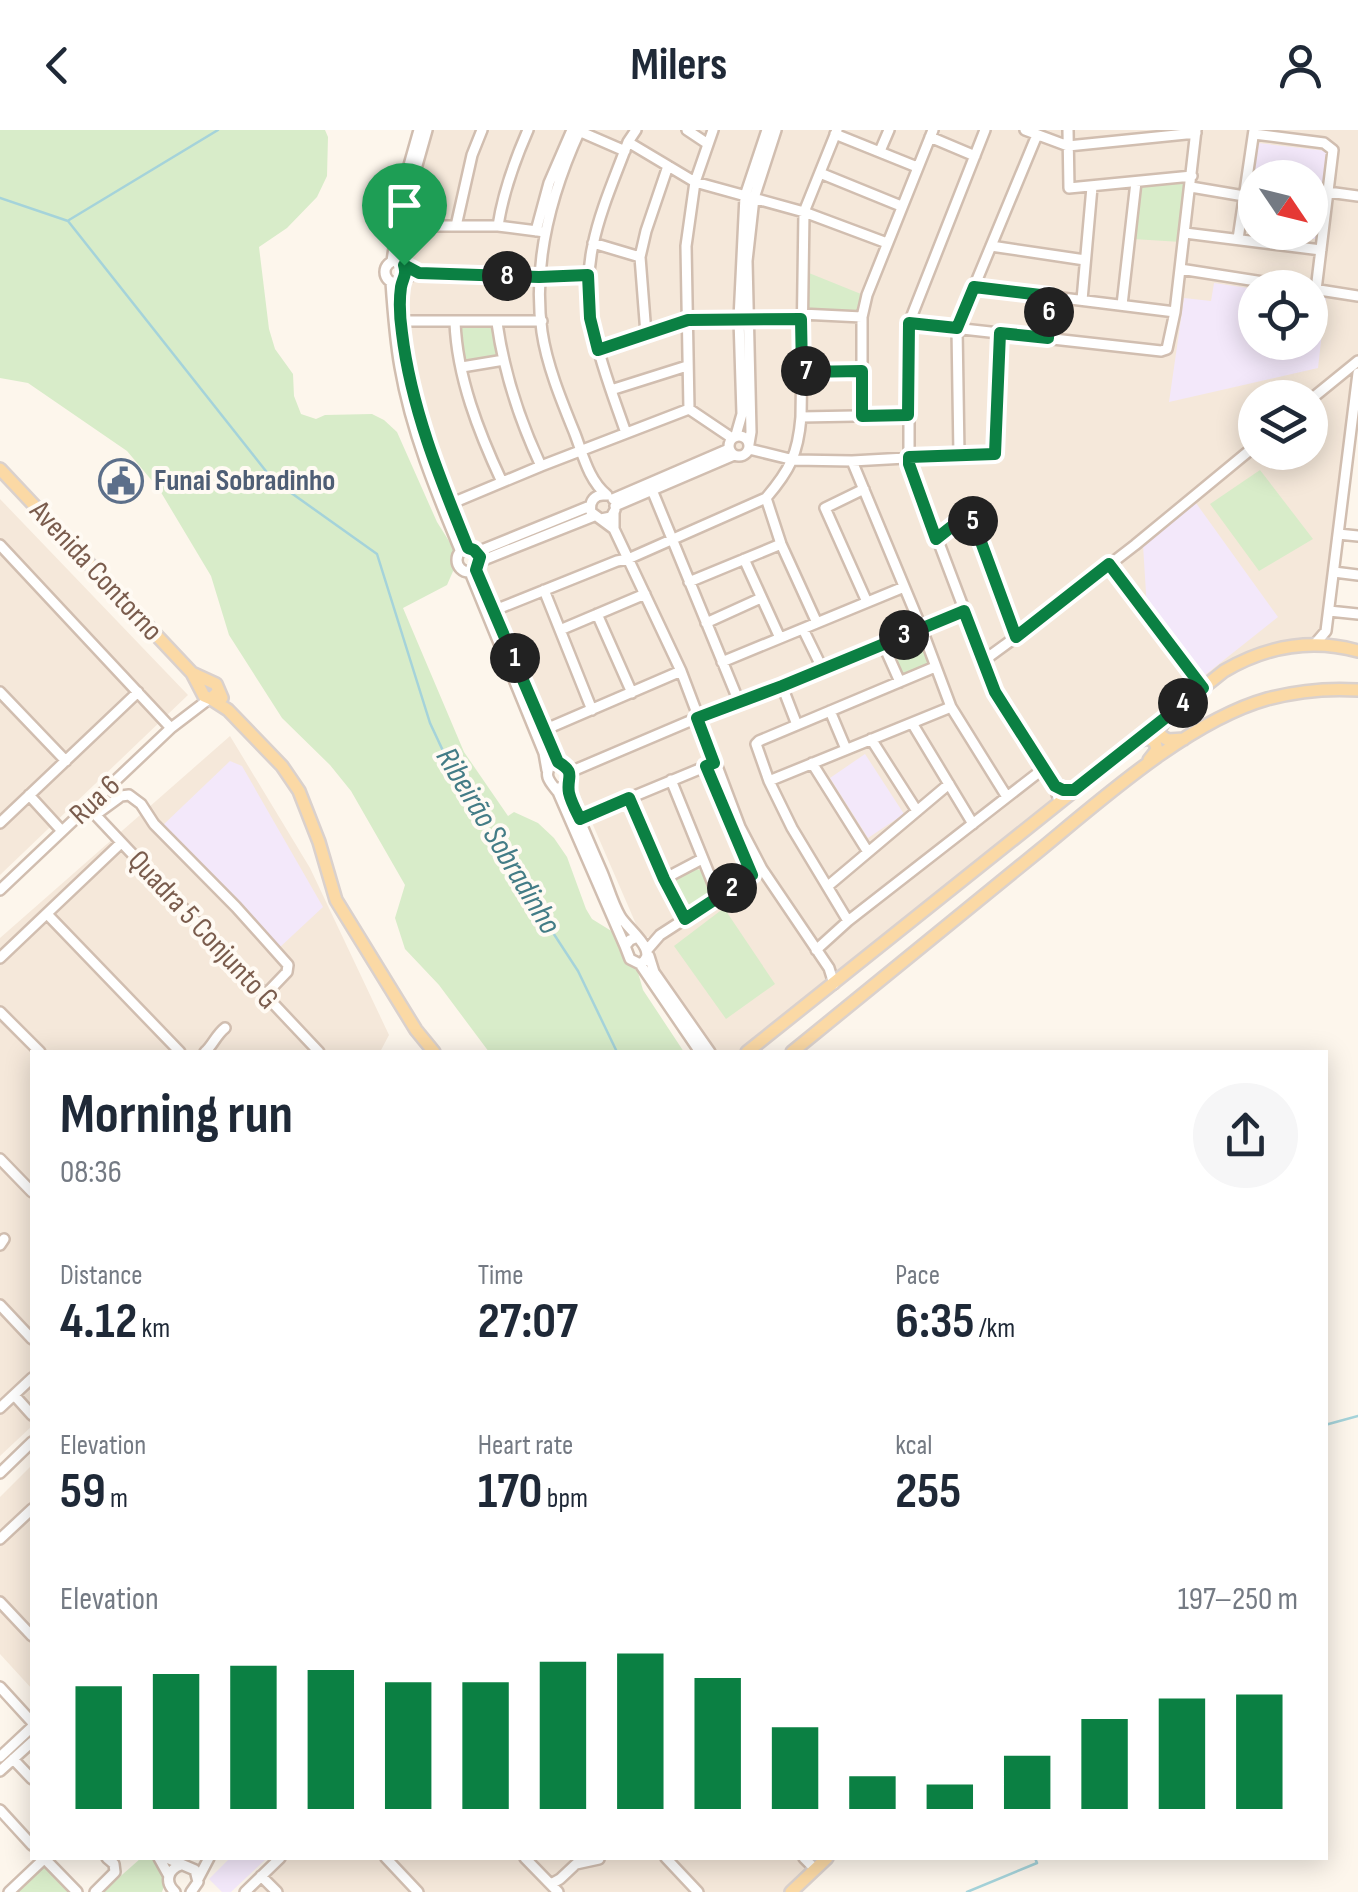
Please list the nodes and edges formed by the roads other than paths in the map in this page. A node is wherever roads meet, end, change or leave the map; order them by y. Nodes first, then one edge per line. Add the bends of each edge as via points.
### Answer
1 (419, 130) edge
2 (428, 130) edge
3 (482, 130) edge
4 (528, 130) edge
5 (577, 130) edge
6 (636, 130) edge
7 (687, 130) edge
8 (713, 130) edge
9 (767, 130) edge
10 (776, 130) edge
11 (889, 130) edge
12 (985, 130) edge
13 (1025, 130) edge
14 (1068, 130) edge
15 (1196, 131) edge
16 (836, 132) edge
17 (1254, 132) edge
18 (931, 134) edge
19 (1037, 134) junction
20 (708, 144) junction
21 (1068, 146) junction
22 (626, 147) junction
23 (880, 151) junction
24 (974, 156) junction
25 (1250, 160) edge
26 (668, 166) junction
27 (917, 167) junction
28 (820, 173) junction
29 (1192, 181) junction
30 (695, 182) junction
31 (1136, 182) junction
32 (1092, 186) junction
33 (1328, 192) joint
34 (1238, 194) edge
35 (1358, 196) edge
36 (749, 197) junction
37 (901, 206) junction
38 (804, 212) junction
39 (404, 226) junction
40 (456, 226) junction
41 (498, 226) junction
42 (540, 231) junction
43 (1185, 233) junction
44 (1238, 239) edge
45 (593, 243) junction
46 (887, 243) junction
47 (991, 246) junction
48 (1320, 250) edge
49 (640, 258) junction
50 (1086, 260) junction
51 (398, 262) junction
52 (1180, 269) junction
53 (1316, 270) edge
54 (419, 273) junction
55 (588, 275) junction
56 (539, 277) junction
57 (1238, 278) edge
58 (399, 280) junction
59 (974, 287) junction
60 (1328, 291) edge
61 (1049, 296) junction
62 (1358, 296) edge
63 (1082, 300) junction
64 (1122, 306) junction
65 (1175, 312) junction
66 (801, 317) junction
67 (862, 317) junction
68 (688, 320) junction
69 (743, 320) junction
70 (401, 321) junction
71 (542, 321) junction
72 (455, 322) junction
73 (497, 323) junction
74 (909, 323) junction
75 (957, 328) junction
76 (1000, 333) junction
77 (646, 334) junction
78 (1048, 338) junction
79 (598, 350) junction
80 (504, 360) junction
81 (1358, 360) edge
82 (687, 366) junction
83 (462, 367) junction
84 (862, 371) junction
85 (802, 372) junction
86 (1358, 373) edge
87 (1328, 385) edge
88 (1357, 385) edge
89 (611, 390) junction
90 (689, 409) junction
91 (908, 415) junction
92 (862, 416) junction
93 (801, 417) junction
94 (1355, 425) edge
95 (626, 433) junction
96 (733, 444) junction
97 (749, 446) junction
98 (582, 451) junction
99 (959, 455) junction
100 (909, 457) junction
101 (794, 460) junction
102 (1238, 460) edge
103 (852, 461) junction
104 (1352, 463) edge
105 (541, 466) junction
106 (0, 469) edge
107 (594, 481) junction
108 (502, 482) junction
109 (652, 490) junction
110 (864, 490) junction
111 (766, 498) junction
112 (1342, 500) junction
113 (1358, 502) edge
114 (612, 503) junction
115 (450, 504) junction
116 (594, 510) junction
117 (614, 529) junction
118 (1338, 534) junction
119 (1358, 536) edge
120 (936, 539) junction
121 (671, 541) junction
122 (781, 544) junction
123 (0, 545) edge
124 (472, 559) junction
125 (628, 559) junction
126 (744, 560) junction
127 (1109, 564) junction
128 (1334, 572) junction
129 (1358, 575) edge
130 (689, 582) junction
131 (904, 587) junction
132 (544, 590) junction
133 (644, 594) junction
134 (761, 598) junction
135 (867, 602) junction
136 (495, 610) junction
137 (1329, 610) junction
138 (964, 611) junction
139 (597, 614) junction
140 (1358, 614) edge
141 (706, 623) junction
142 (817, 623) junction
143 (921, 628) junction
144 (803, 629) junction
145 (560, 630) junction
146 (1326, 630) junction
147 (1016, 637) junction
148 (780, 638) junction
149 (882, 644) junction
150 (1314, 645) junction
151 (1336, 646) junction
152 (1358, 651) edge
153 (983, 661) junction
154 (722, 662) junction
155 (935, 667) junction
156 (823, 670) junction
157 (680, 671) junction
158 (900, 682) junction
159 (782, 686) junction
160 (1203, 688) junction
161 (1358, 690) edge
162 (0, 692) edge
163 (138, 692) junction
164 (209, 692) junction
165 (632, 693) junction
166 (739, 702) junction
167 (951, 707) junction
168 (592, 710) junction
169 (830, 711) junction
170 (1167, 716) junction
171 (697, 718) junction
172 (912, 723) junction
173 (797, 724) junction
174 (171, 728) junction
175 (544, 730) junction
176 (1188, 738) junction
177 (871, 739) junction
178 (1136, 741) junction
179 (846, 750) junction
180 (66, 761) junction
181 (558, 762) junction
182 (812, 763) junction
183 (710, 764) junction
184 (1044, 768) junction
185 (547, 771) junction
186 (569, 777) junction
187 (671, 780) junction
188 (769, 781) junction
189 (1123, 782) junction
190 (949, 784) junction
191 (1055, 786) junction
192 (555, 788) junction
193 (1074, 790) junction
194 (29, 795) junction
195 (1006, 797) junction
196 (629, 798) junction
197 (1059, 802) junction
198 (91, 811) junction
199 (917, 811) junction
200 (580, 819) junction
201 (0, 823) edge
202 (973, 824) junction
203 (62, 831) junction
204 (121, 843) junction
205 (868, 852) junction
206 (702, 859) junction
207 (984, 863) junction
208 (757, 872) junction
209 (664, 879) junction
210 (828, 886) junction
211 (0, 890) edge
212 (718, 896) junction
213 (971, 906) junction
214 (921, 913) junction
215 (47, 914) junction
216 (685, 919) junction
217 (848, 922) junction
218 (660, 934) junction
219 (0, 939) edge
220 (637, 939) junction
221 (625, 946) junction
222 (9, 949) junction
223 (816, 950) junction
224 (648, 952) junction
225 (915, 954) junction
226 (0, 958) edge
227 (640, 964) junction
228 (829, 968) junction
229 (848, 972) junction
230 (834, 984) junction
231 (265, 995) junction
232 (0, 1012) edge
233 (225, 1028) dead end
234 (416, 1030) junction
235 (38, 1050) edge
236 (178, 1050) edge
237 (207, 1050) edge
238 (317, 1050) edge
239 (425, 1050) edge
240 (432, 1050) edge
241 (699, 1050) edge
242 (709, 1050) edge
243 (750, 1050) edge
244 (795, 1050) edge
245 (0, 1158) edge
246 (30, 1190) edge
247 (0, 1306) edge
248 (30, 1338) edge
249 (30, 1380) edge
250 (14, 1395) junction
251 (0, 1408) edge
252 (30, 1413) edge
253 (30, 1444) edge
254 (0, 1473) edge
255 (30, 1510) edge
256 (2, 1532) edge
257 (0, 1602) edge
258 (30, 1634) edge
259 (0, 1687) edge
260 (30, 1722) edge
261 (26, 1742) edge
262 (5, 1753) edge
263 (0, 1771) edge
264 (30, 1777) edge
265 (0, 1810) edge
266 (30, 1843) edge
267 (42, 1860) edge
268 (46, 1860) edge
269 (109, 1860) edge
270 (160, 1860) edge
271 (173, 1860) edge
272 (200, 1860) edge
273 (278, 1860) edge
274 (388, 1860) edge
275 (527, 1860) edge
276 (668, 1860) edge
277 (806, 1860) edge
278 (825, 1860) edge
279 (577, 1861) edge
280 (184, 1865) junction
281 (815, 1869) junction
282 (262, 1876) junction
283 (168, 1878) junction
284 (200, 1884) edge
285 (554, 1888) edge
286 (4, 1891) edge
287 (77, 1892) edge
288 (95, 1892) edge
289 (163, 1892) edge
290 (175, 1892) edge
291 (191, 1892) edge
292 (245, 1892) edge
293 (277, 1892) edge
294 (418, 1892) edge
295 (698, 1892) edge
296 (791, 1892) edge

1 - 51 street via 404,183
2 - 39 street
3 - 40 street
4 - 41 street
5 - 22 street
5 - 42 street
6 - 22 street
7 - 20 street
8 - 20 street
9 - 36 street
10 - 36 street
11 - 23 street
12 - 24 street
13 - 19 street
14 - 21 street
15 - 21 street
15 - 29 street
16 - 23 street
16 - 28 street
17 - 25 street
17 - 33 street via 1330,146
18 - 24 street
18 - 27 street
19 - 21 street
19 - 47 street
20 - 30 street
21 - 32 street via 1069,188
22 - 26 street
22 - 45 street
23 - 27 street
24 - 74 street
26 - 30 street
26 - 49 street
27 - 37 street
28 - 37 street
28 - 38 street
29 - 31 street
29 - 34 street
29 - 43 street
30 - 36 street
30 - 68 street via 686,246
31 - 32 street
31 - 64 street
32 - 50 street
33 - 35 street
36 - 38 street
36 - 69 street via 740,262
37 - 46 street
38 - 46 street
38 - 66 street
39 - 40 street
39 - 51 street
40 - 41 street
41 - 42 street
42 - 56 street
43 - 44 street
43 - 52 street
45 - 49 street
45 - 55 street
46 - 67 street
47 - 50 street
47 - 59 street
48 - 53 street
49 - 77 street
50 - 63 street
51 - 54 street
51 - 58 street
51 - 58 street via 386,272
52 - 57 street
52 - 65 street
54 - 56 street
54 - 58 street
55 - 56 street
55 - 79 street
56 - 71 street
58 - 70 street
58 - 124 street via 400,368 414,426
59 - 61 street
59 - 75 street
60 - 62 street
61 - 63 street
61 - 78 street
63 - 64 street
64 - 65 street
65 - 78 street via 1167,350
66 - 67 street
66 - 69 street
66 - 85 street
67 - 84 street
68 - 69 street
68 - 77 street
68 - 82 street
69 - 96 street via 742,414
69 - 97 street
70 - 72 street
70 - 115 street via 416,406
71 - 73 street
71 - 98 street
72 - 73 street
72 - 83 street
73 - 80 street
74 - 75 street
74 - 91 street
75 - 76 street
75 - 99 street
76 - 78 street
76 - 99 street via 995,454
77 - 79 street
79 - 89 street
80 - 83 street
80 - 105 street
81 - 87 street
82 - 89 street
82 - 90 street
83 - 108 street
84 - 85 street
84 - 92 street
85 - 93 street
86 - 88 street
88 - 94 street
89 - 95 street
90 - 95 street
90 - 96 street
91 - 92 street
91 - 100 street
92 - 93 street
93 - 101 street
94 - 104 street
95 - 98 street
96 - 97 street via 745,437
96 - 97 street via 741,456
96 - 109 street
96 - 114 street
97 - 101 street
98 - 105 street
98 - 107 street
99 - 100 street
100 - 103 street
100 - 120 street
101 - 103 street
101 - 111 street
102 - 127 street
103 - 110 street
104 - 112 street
105 - 108 street
106 - 164 main road, Avenida Contorno
107 - 114 street
107 - 116 street
108 - 115 street
109 - 114 street
109 - 121 street
110 - 131 street
110 - 135 street via 825,508
111 - 121 street
111 - 122 street
112 - 113 street
112 - 118 street
114 - 116 street via 606,519
114 - 116 street via 600,494
114 - 117 street
115 - 124 street
116 - 117 street
116 - 124 street
117 - 125 street
118 - 119 street
118 - 128 street
120 - 138 street
120 - 147 street via 970,512
121 - 125 street
121 - 130 street
122 - 126 street
122 - 142 street
123 - 163 street
124 - 136 street
124 - 185 street
125 - 132 street
125 - 133 street
126 - 130 street
126 - 134 street
127 - 147 street
127 - 160 street
128 - 129 street
128 - 137 street
130 - 141 street
131 - 135 street
131 - 143 street
132 - 136 street
132 - 145 street
133 - 139 street
133 - 157 street
134 - 141 street
134 - 148 street
135 - 142 street
136 - 175 street
137 - 140 street
137 - 146 street
138 - 143 street
138 - 153 street
139 - 145 street
139 - 165 street
141 - 154 street
142 - 144 street
143 - 149 street
143 - 155 street
144 - 148 street
144 - 156 street
145 - 168 street
146 - 150 street
146 - 151 street
147 - 153 street
148 - 154 street
149 - 156 street
149 - 158 street
150 - 151 main road
150 - 160 main road via 1246,658
151 - 152 main road
153 - 184 street
154 - 166 street
155 - 158 street
155 - 167 street
156 - 159 street
157 - 165 street
157 - 171 street
158 - 169 street
159 - 166 street
159 - 173 street
160 - 170 main road
161 - 176 main road via 1266,699
162 - 180 street
163 - 174 street
163 - 180 street
164 - 174 street, Rua 6
164 - 234 main road via 299,791 336,900
165 - 168 street
166 - 171 street
167 - 172 street
167 - 195 street
168 - 175 street
169 - 173 street
169 - 179 street
170 - 176 main road via 1161,736
170 - 178 main road
171 - 183 street
171 - 186 street
172 - 177 street
172 - 190 street
173 - 188 street via 756,744
174 - 198 street, Rua 6
175 - 181 street
176 - 189 main road
177 - 179 street
177 - 199 street
178 - 189 main road via 1148,738 1158,750
178 - 193 main road
179 - 182 street
180 - 194 street
181 - 185 street
181 - 186 street
182 - 188 street
182 - 205 street
183 - 187 street
183 - 208 street
184 - 191 street
184 - 195 street
185 - 192 street
186 - 192 street via 564,788
186 - 200 street
187 - 196 street
187 - 206 street
188 - 210 street
189 - 213 main road
190 - 199 street
190 - 202 street
191 - 193 street
191 - 197 street
192 - 221 street
193 - 197 main road
194 - 201 street
194 - 203 street
195 - 202 street
196 - 200 street
196 - 209 street
197 - 207 main road
198 - 203 street, Rua 6
198 - 204 street, Quadra 5 Conjunto G
198 - 231 street via 121,796 141,804 288,965
199 - 205 street
200 - 220 street via 620,916
202 - 217 street
203 - 211 street, Rua 6
204 - 215 street
204 - 231 street, Quadra 5 Conjunto G
205 - 210 street
206 - 209 street
206 - 212 street
207 - 213 main road via 949,898 956,909
207 - 214 main road
208 - 212 street
208 - 223 street
209 - 216 street
210 - 217 street
212 - 216 street
213 - 225 main road
214 - 225 main road via 941,907 946,923
214 - 229 main road
215 - 222 street
215 - 236 street
216 - 218 street
217 - 223 street
218 - 220 street
218 - 224 street
219 - 222 street
220 - 221 street
220 - 224 street
221 - 227 street
222 - 226 street
223 - 228 street
224 - 227 street
224 - 242 street via 654,972
225 - 244 main road
227 - 241 street
228 - 229 street
228 - 230 street
229 - 230 main road
230 - 243 main road
231 - 238 street, Quadra 5 Conjunto G
232 - 235 street
233 - 237 street
234 - 239 main road
234 - 240 main road
245 - 246 street
247 - 248 street
249 - 250 street
250 - 251 street
250 - 252 street
253 - 254 street
255 - 256 street
257 - 258 street
259 - 260 street
261 - 262 street
262 - 263 street
262 - 264 street
265 - 266 street
267 - 286 street
268 - 287 street
269 - 288 street via 115,1872
270 - 283 street
271 - 280 street
272 - 280 street
273 - 282 street
274 - 294 street
275 - 285 street
276 - 295 street
277 - 281 street
278 - 281 main road
279 - 285 street
280 - 283 street
280 - 284 street via 195,1870
281 - 296 main road
282 - 292 street
282 - 293 street
283 - 289 street
283 - 290 street
284 - 291 street

